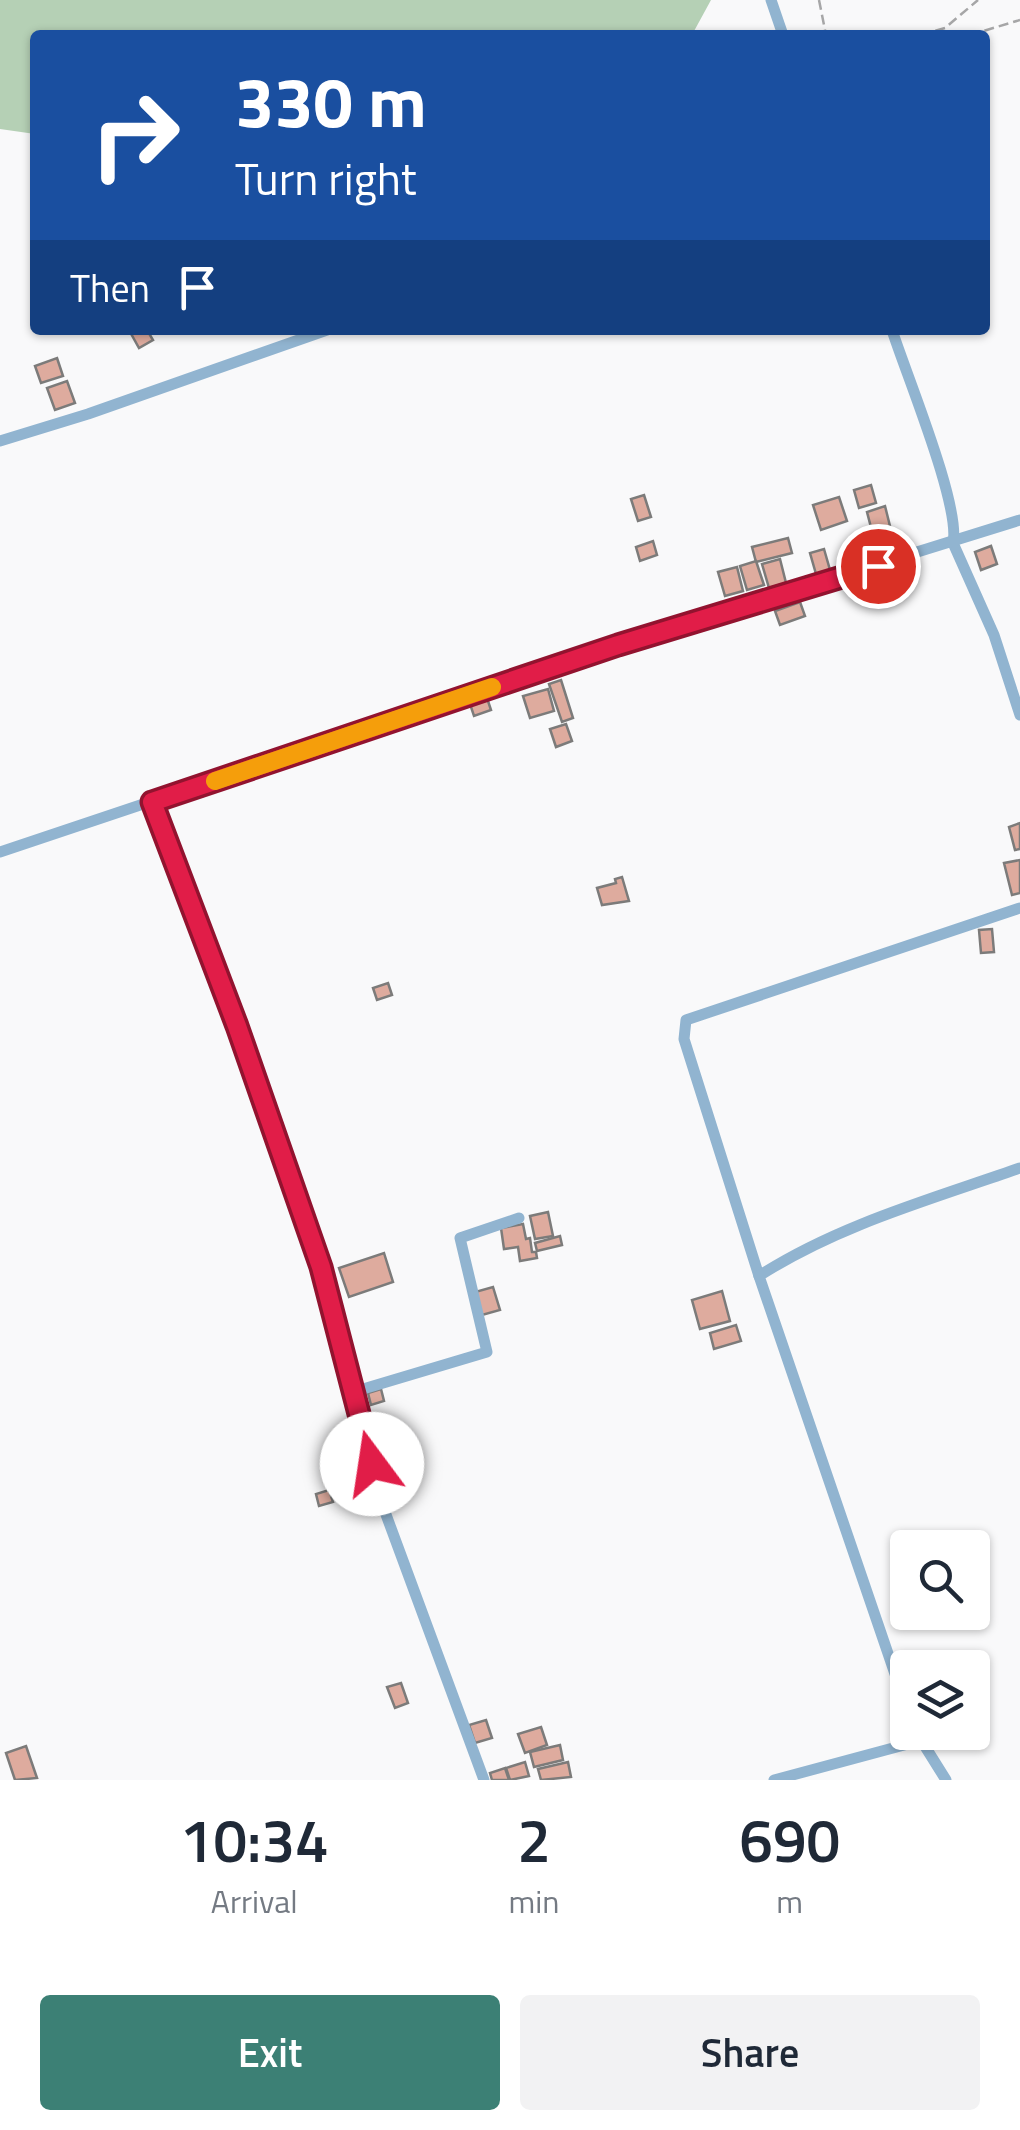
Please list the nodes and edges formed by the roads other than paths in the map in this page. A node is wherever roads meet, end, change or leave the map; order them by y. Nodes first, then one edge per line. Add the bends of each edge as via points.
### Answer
1 (771, 0) edge
2 (780, 30) edge
3 (312, 335) edge
4 (894, 335) edge
5 (0, 441) edge
6 (1020, 520) edge
7 (952, 543) junction
8 (1020, 715) edge
9 (152, 802) junction
10 (0, 852) edge
11 (1020, 908) edge
12 (1020, 1168) edge
13 (519, 1218) dead end
14 (759, 1276) junction
15 (353, 1392) junction
16 (890, 1659) edge
17 (890, 1745) edge
18 (926, 1750) edge
19 (484, 1780) edge
20 (774, 1780) edge
21 (946, 1780) edge

1 - 2 street
3 - 5 street
4 - 7 street via 950,499
6 - 7 street
7 - 8 street via 994,635
7 - 9 street via 618,645
9 - 10 street
9 - 15 street via 321,1267
11 - 14 street via 686,1020 684,1039
12 - 14 street via 841,1233
13 - 15 street via 460,1238 486,1352
14 - 16 street
15 - 19 street via 381,1500
17 - 20 street
18 - 21 street

